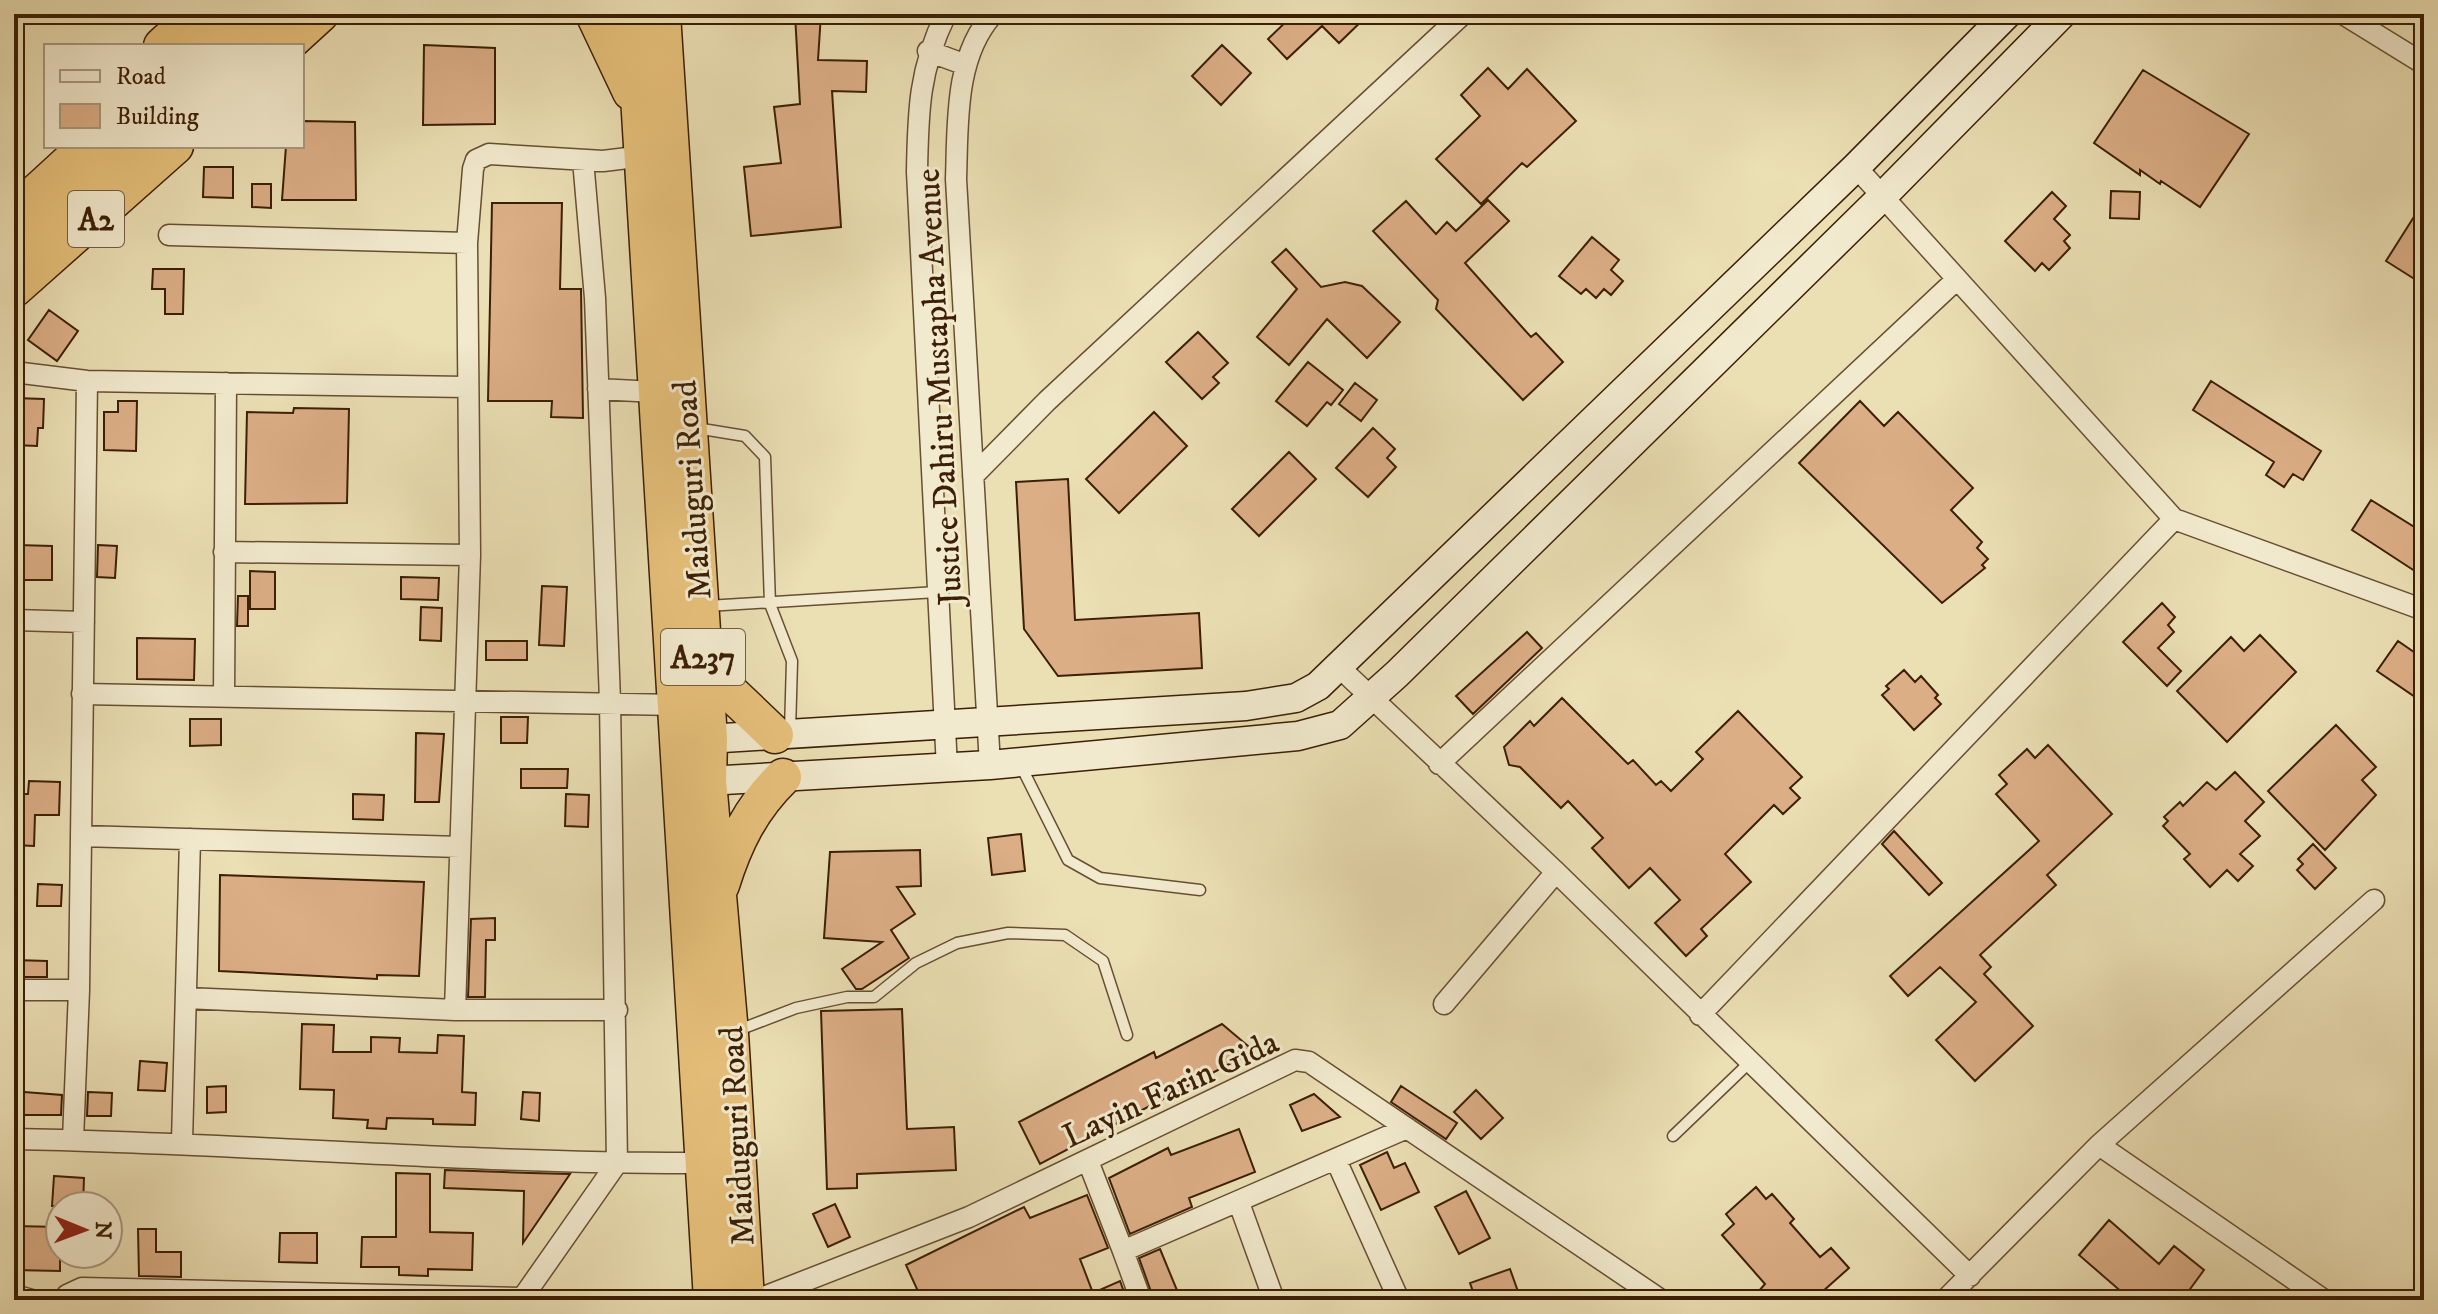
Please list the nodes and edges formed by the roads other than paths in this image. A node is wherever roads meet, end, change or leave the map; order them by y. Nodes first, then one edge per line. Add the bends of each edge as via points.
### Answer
1 (197, 14) edge
2 (232, 14) edge
3 (278, 14) edge
4 (320, 14) edge
5 (594, 14) edge
6 (634, 14) edge
7 (662, 14) edge
8 (946, 14) edge
9 (993, 14) edge
10 (1463, 14) edge
11 (2007, 14) edge
12 (2062, 14) edge
13 (2343, 14) edge
14 (164, 44) edge
15 (199, 44) edge
16 (245, 44) edge
17 (287, 44) edge
18 (928, 51) junction
19 (2424, 64) edge
20 (966, 65) junction
21 (638, 107) junction
22 (50, 148) edge
23 (85, 148) edge
24 (131, 148) edge
25 (173, 148) edge
26 (644, 156) junction
27 (583, 160) junction
28 (1856, 167) junction
29 (14, 180) edge
30 (1881, 198) junction
31 (14, 213) edge
32 (169, 235) dead end
33 (467, 243) junction
34 (14, 253) edge
35 (1956, 280) junction
36 (14, 289) edge
37 (14, 372) edge
38 (87, 381) junction
39 (226, 383) junction
40 (466, 387) junction
41 (598, 389) junction
42 (656, 392) junction
43 (686, 426) junction
44 (973, 476) junction
45 (2174, 519) junction
46 (224, 552) junction
47 (470, 555) junction
48 (937, 592) junction
49 (770, 604) junction
50 (699, 606) junction
51 (2424, 610) edge
52 (14, 620) edge
53 (84, 622) junction
54 (703, 657) junction
55 (1338, 666) junction
56 (82, 694) junction
57 (224, 696) junction
58 (1371, 698) junction
59 (465, 700) junction
60 (610, 701) junction
61 (989, 720) junction
62 (945, 723) junction
63 (688, 728) junction
64 (782, 734) junction
65 (1019, 762) junction
66 (1439, 764) junction
67 (990, 765) junction
68 (947, 768) junction
69 (783, 777) junction
70 (694, 782) junction
71 (81, 836) junction
72 (190, 839) junction
73 (460, 847) junction
74 (1556, 872) junction
75 (1200, 890) dead end
76 (717, 898) junction
77 (2374, 900) dead end
78 (14, 990) edge
79 (79, 990) junction
80 (186, 998) junction
81 (1444, 1004) dead end
82 (455, 1010) junction
83 (617, 1010) junction
84 (1700, 1015) junction
85 (730, 1033) junction
86 (1127, 1035) dead end
87 (1749, 1063) junction
88 (1407, 1128) junction
89 (1673, 1136) dead end
90 (14, 1139) edge
91 (73, 1140) junction
92 (182, 1142) junction
93 (2099, 1145) junction
94 (1336, 1160) junction
95 (1088, 1161) junction
96 (617, 1163) junction
97 (703, 1163) junction
98 (1239, 1203) junction
99 (1123, 1251) junction
100 (1970, 1276) junction
101 (14, 1295) edge
102 (522, 1299) edge
103 (32, 1300) edge
104 (64, 1300) edge
105 (712, 1300) edge
106 (746, 1300) edge
107 (756, 1300) edge
108 (1141, 1300) edge
109 (1274, 1300) edge
110 (1399, 1300) edge
111 (1661, 1300) edge
112 (1945, 1300) edge
113 (2324, 1300) edge

1 - 14 highway
2 - 15 highway
3 - 16 highway
4 - 17 highway
5 - 21 highway
6 - 21 highway, Maiduguri Road / A237
7 - 43 highway, Maiduguri Road / A237
8 - 18 street
9 - 20 street, Justice Dahiru Mustapha Avenue
10 - 44 street
11 - 28 street
12 - 30 street
13 - 19 street
18 - 20 street
18 - 48 street via 917,172
20 - 44 street, Justice Dahiru Mustapha Avenue via 956,179
21 - 26 highway, Maiduguri Road / A237
22 - 29 highway, A2
23 - 31 highway, A2
24 - 34 highway, A2
25 - 36 highway, A2
26 - 27 street
26 - 42 highway, Maiduguri Road / A237
27 - 33 street via 489,154 476,160
27 - 41 street
28 - 30 street
28 - 55 street
30 - 35 street
30 - 58 street
32 - 33 street
33 - 40 street
35 - 45 street
35 - 66 street
37 - 38 street
38 - 39 street
38 - 53 street
39 - 40 street
39 - 46 street
40 - 47 street
41 - 42 street
41 - 60 street
42 - 63 highway, Maiduguri Road / A237
43 - 49 lane via 745,436 765,457
43 - 50 highway, Maiduguri Road / A237
44 - 61 street, Justice Dahiru Mustapha Avenue
45 - 51 street
45 - 84 street
46 - 47 street
46 - 57 street
47 - 59 street
48 - 49 lane
48 - 62 street
49 - 50 lane
49 - 64 lane via 792,661
50 - 54 highway, Maiduguri Road / A237
52 - 53 street
53 - 56 street
54 - 63 highway, Maiduguri Road / A237
54 - 64 highway via 731,693
55 - 58 street
55 - 61 street via 1296,698 1246,706
56 - 57 street
56 - 71 street
57 - 59 street
58 - 65 street via 1340,725 1298,736
58 - 66 street
59 - 60 street
59 - 73 street
60 - 63 street
60 - 83 street
61 - 62 street
61 - 67 street, Justice Dahiru Mustapha Avenue
62 - 64 street
62 - 68 street
63 - 64 street
63 - 70 highway, Maiduguri Road / A237
65 - 67 street
65 - 75 lane via 1068,860 1100,878
66 - 74 street
67 - 68 street
68 - 69 street
69 - 70 street
69 - 76 highway via 753,811 733,845
70 - 76 highway, Maiduguri Road / A237
70 - 97 highway, Maiduguri Road / A237
71 - 72 street
71 - 79 street
72 - 73 street
72 - 80 street
73 - 82 street
74 - 81 street
74 - 84 street
76 - 85 highway, Maiduguri Road / A237
77 - 93 street
78 - 79 street
79 - 91 street
80 - 82 street
80 - 92 street
82 - 83 street
83 - 96 street
84 - 87 street
85 - 86 lane via 796,1008 874,997 916,963 957,943 1008,933 1065,935 1103,961
85 - 106 highway, Maiduguri Road / A237
87 - 89 lane
87 - 100 street
88 - 94 street
88 - 95 street, Layin Farin Gida via 1309,1062 1295,1060
88 - 111 street, Layin Farin Gida
90 - 91 street
91 - 92 street
92 - 96 street
93 - 100 street
93 - 113 street
94 - 98 street
94 - 110 street
95 - 99 street
95 - 107 street, Layin Farin Gida via 969,1217
96 - 97 street
96 - 102 street
97 - 105 highway, Maiduguri Road / A237
98 - 99 street
98 - 109 street
99 - 108 street
100 - 112 street
101 - 103 street
102 - 104 street via 82,1288

